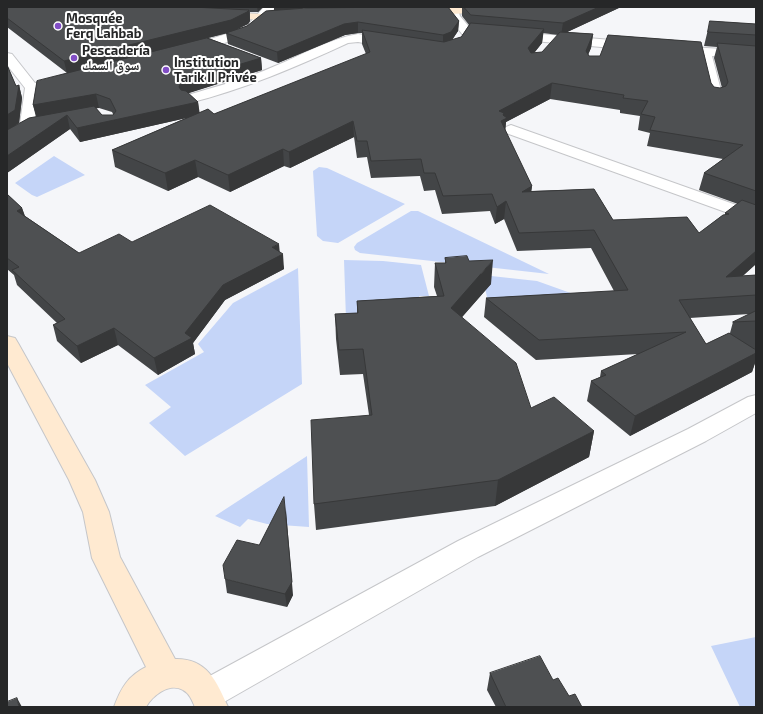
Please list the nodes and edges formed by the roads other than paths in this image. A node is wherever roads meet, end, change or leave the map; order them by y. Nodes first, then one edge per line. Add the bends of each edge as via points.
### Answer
1 (270, 7) edge
2 (515, 7) edge
3 (407, 12) edge
4 (454, 12) junction
5 (209, 14) edge
6 (299, 14) edge
7 (262, 17) junction
8 (466, 31) junction
9 (554, 40) junction
10 (459, 42) edge
11 (210, 44) junction
12 (402, 45) edge
13 (645, 47) edge
14 (660, 48) edge
15 (230, 52) edge
16 (544, 52) edge
17 (705, 52) junction
18 (176, 53) edge
19 (756, 55) edge
20 (7, 56) edge
21 (257, 62) edge
22 (278, 70) junction
23 (82, 76) edge
24 (296, 76) dead end
25 (32, 88) junction
26 (716, 98) edge
27 (189, 99) edge
28 (511, 130) dead end
29 (7, 139) edge
30 (756, 218) edge
31 (7, 343) edge
32 (756, 403) edge
33 (166, 674) junction
34 (209, 701) edge
35 (130, 707) edge

1 - 7 street
2 - 4 street via 504,10
3 - 4 street
4 - 8 street via 454,16
5 - 7 street
6 - 7 street
7 - 11 street via 249,30
8 - 9 street
8 - 10 street
9 - 13 street via 598,49
9 - 16 street
11 - 15 street
11 - 18 street
12 - 22 street via 358,38 349,39
14 - 17 street
17 - 19 street
17 - 26 street
20 - 25 street
21 - 22 street
22 - 24 street
22 - 27 street
23 - 25 street
25 - 29 street via 34,125
28 - 30 street
31 - 33 street via 82,480 96,512 106,558
32 - 34 street via 468,549
33 - 34 street via 188,676 198,682
33 - 35 street via 150,680 138,690

